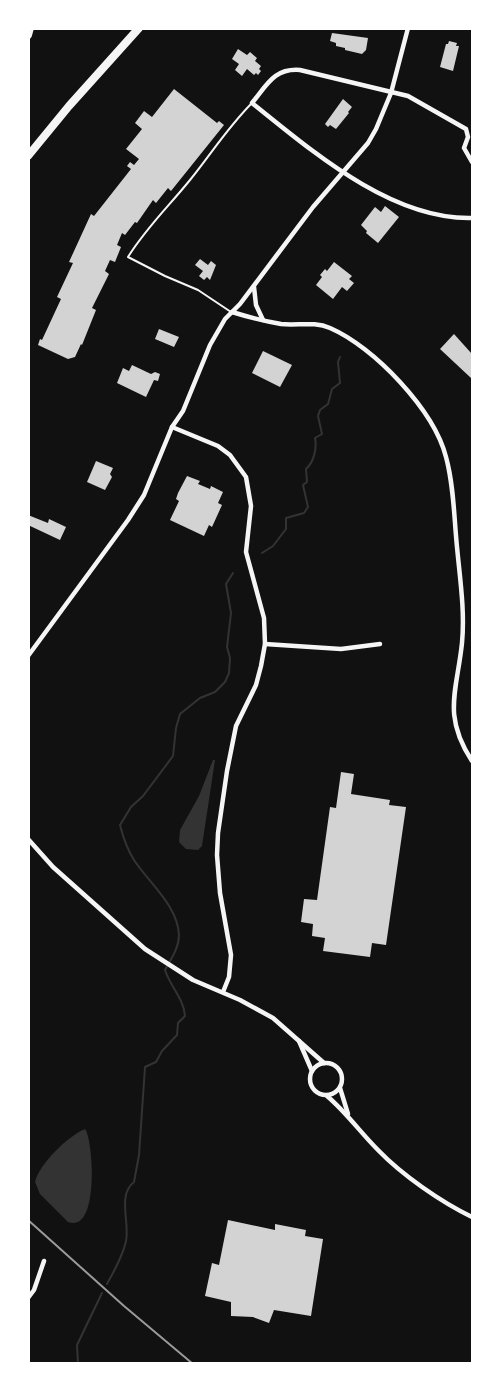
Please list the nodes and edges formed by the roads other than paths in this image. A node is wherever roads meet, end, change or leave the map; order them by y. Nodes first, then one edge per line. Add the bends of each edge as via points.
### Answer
1 (30, 28) edge
2 (140, 28) edge
3 (408, 28) edge
4 (28, 35) edge
5 (391, 93) junction
6 (252, 103) junction
7 (28, 156) edge
8 (472, 162) edge
9 (342, 172) junction
10 (472, 218) edge
11 (254, 286) junction
12 (232, 312) junction
13 (263, 320) junction
14 (172, 427) junction
15 (265, 644) junction
16 (380, 644) dead end
17 (28, 656) edge
18 (472, 761) edge
19 (28, 839) edge
20 (223, 992) junction
21 (298, 1039) junction
22 (324, 1063) junction
23 (312, 1071) junction
24 (340, 1088) junction
25 (327, 1096) junction
26 (349, 1116) junction
27 (472, 1214) edge
28 (44, 1261) dead end
29 (28, 1298) edge

1 - 4 highway
2 - 7 highway
3 - 5 street
5 - 6 street via 287,69 274,77
5 - 8 street via 416,100 466,129 464,148
5 - 9 street via 368,143
6 - 9 street
6 - 12 lane via 128,257 198,290
9 - 10 street via 421,211
9 - 11 street
11 - 12 street
11 - 13 street via 255,305
12 - 13 street
12 - 14 street via 210,345 183,411
13 - 18 street via 322,325 340,333 392,374 420,405 436,433 446,457 463,602 453,709 455,728
14 - 15 street via 218,446 246,477 252,506 246,552 262,605
14 - 17 street via 139,503
15 - 16 street via 341,649
15 - 20 street via 256,685 236,726 218,833 219,885 231,955
19 - 20 street via 53,867 145,949 193,980
20 - 21 street via 273,1018
21 - 22 street
21 - 23 street
22 - 23 street
22 - 24 street via 339,1068
23 - 25 street via 312,1087
24 - 25 street
24 - 26 street
25 - 26 street
26 - 27 street via 397,1167 449,1204
28 - 29 street

